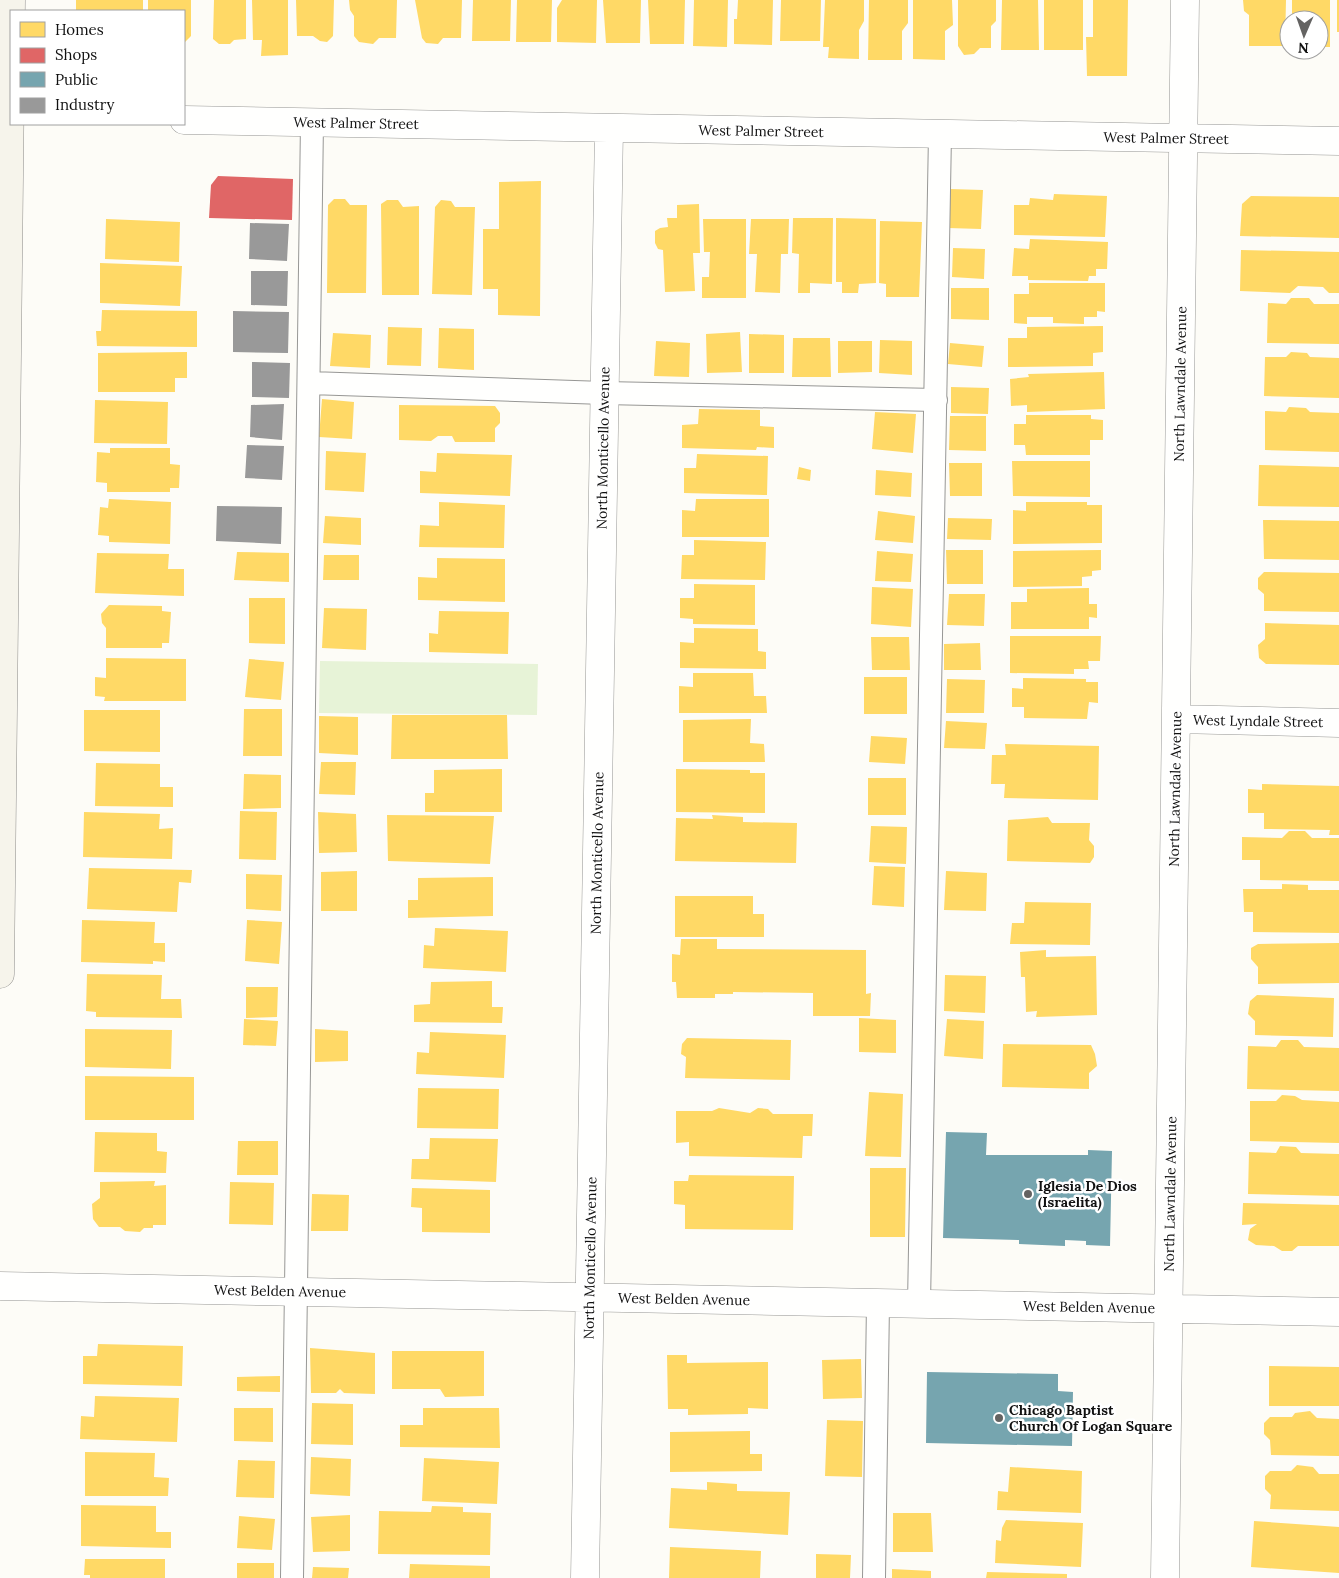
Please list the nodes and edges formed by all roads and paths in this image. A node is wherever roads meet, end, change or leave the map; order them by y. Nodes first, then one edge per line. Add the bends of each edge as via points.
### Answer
1 (1185, 0) edge
2 (10, 29) edge
3 (7, 117) edge
4 (185, 120) edge
5 (312, 122) junction
6 (609, 128) junction
7 (940, 134) junction
8 (1184, 138) junction
9 (1339, 141) edge
10 (310, 383) junction
11 (604, 393) junction
12 (936, 400) junction
13 (3, 409) edge
14 (1, 705) edge
15 (1176, 720) junction
16 (1339, 723) edge
17 (0, 974) edge
18 (0, 1286) edge
19 (295, 1292) junction
20 (589, 1297) junction
21 (878, 1303) junction
22 (919, 1304) junction
23 (1169, 1309) junction
24 (1339, 1312) edge
25 (292, 1578) edge
26 (585, 1578) edge
27 (874, 1578) edge
28 (1165, 1578) edge

1 - 8 street, North Lawndale Avenue
2 - 3 street
3 - 13 street
4 - 5 street, West Palmer Street
5 - 6 street, West Palmer Street
5 - 10 lane
6 - 7 street, West Palmer Street
6 - 11 street, North Monticello Avenue
7 - 8 street, West Palmer Street
7 - 12 lane
8 - 9 street, West Palmer Street
8 - 15 street, North Lawndale Avenue
10 - 11 lane
10 - 19 lane
11 - 12 lane
11 - 20 street, North Monticello Avenue
12 - 22 lane
13 - 14 street
14 - 17 street
15 - 16 street, West Lyndale Street
15 - 23 street, North Lawndale Avenue
18 - 19 street, West Belden Avenue
19 - 20 street, West Belden Avenue
19 - 25 lane
20 - 21 street, West Belden Avenue
20 - 26 street, North Monticello Avenue
21 - 22 street, West Belden Avenue
21 - 27 lane
22 - 23 street, West Belden Avenue
23 - 24 street, West Belden Avenue
23 - 28 street, North Lawndale Avenue

